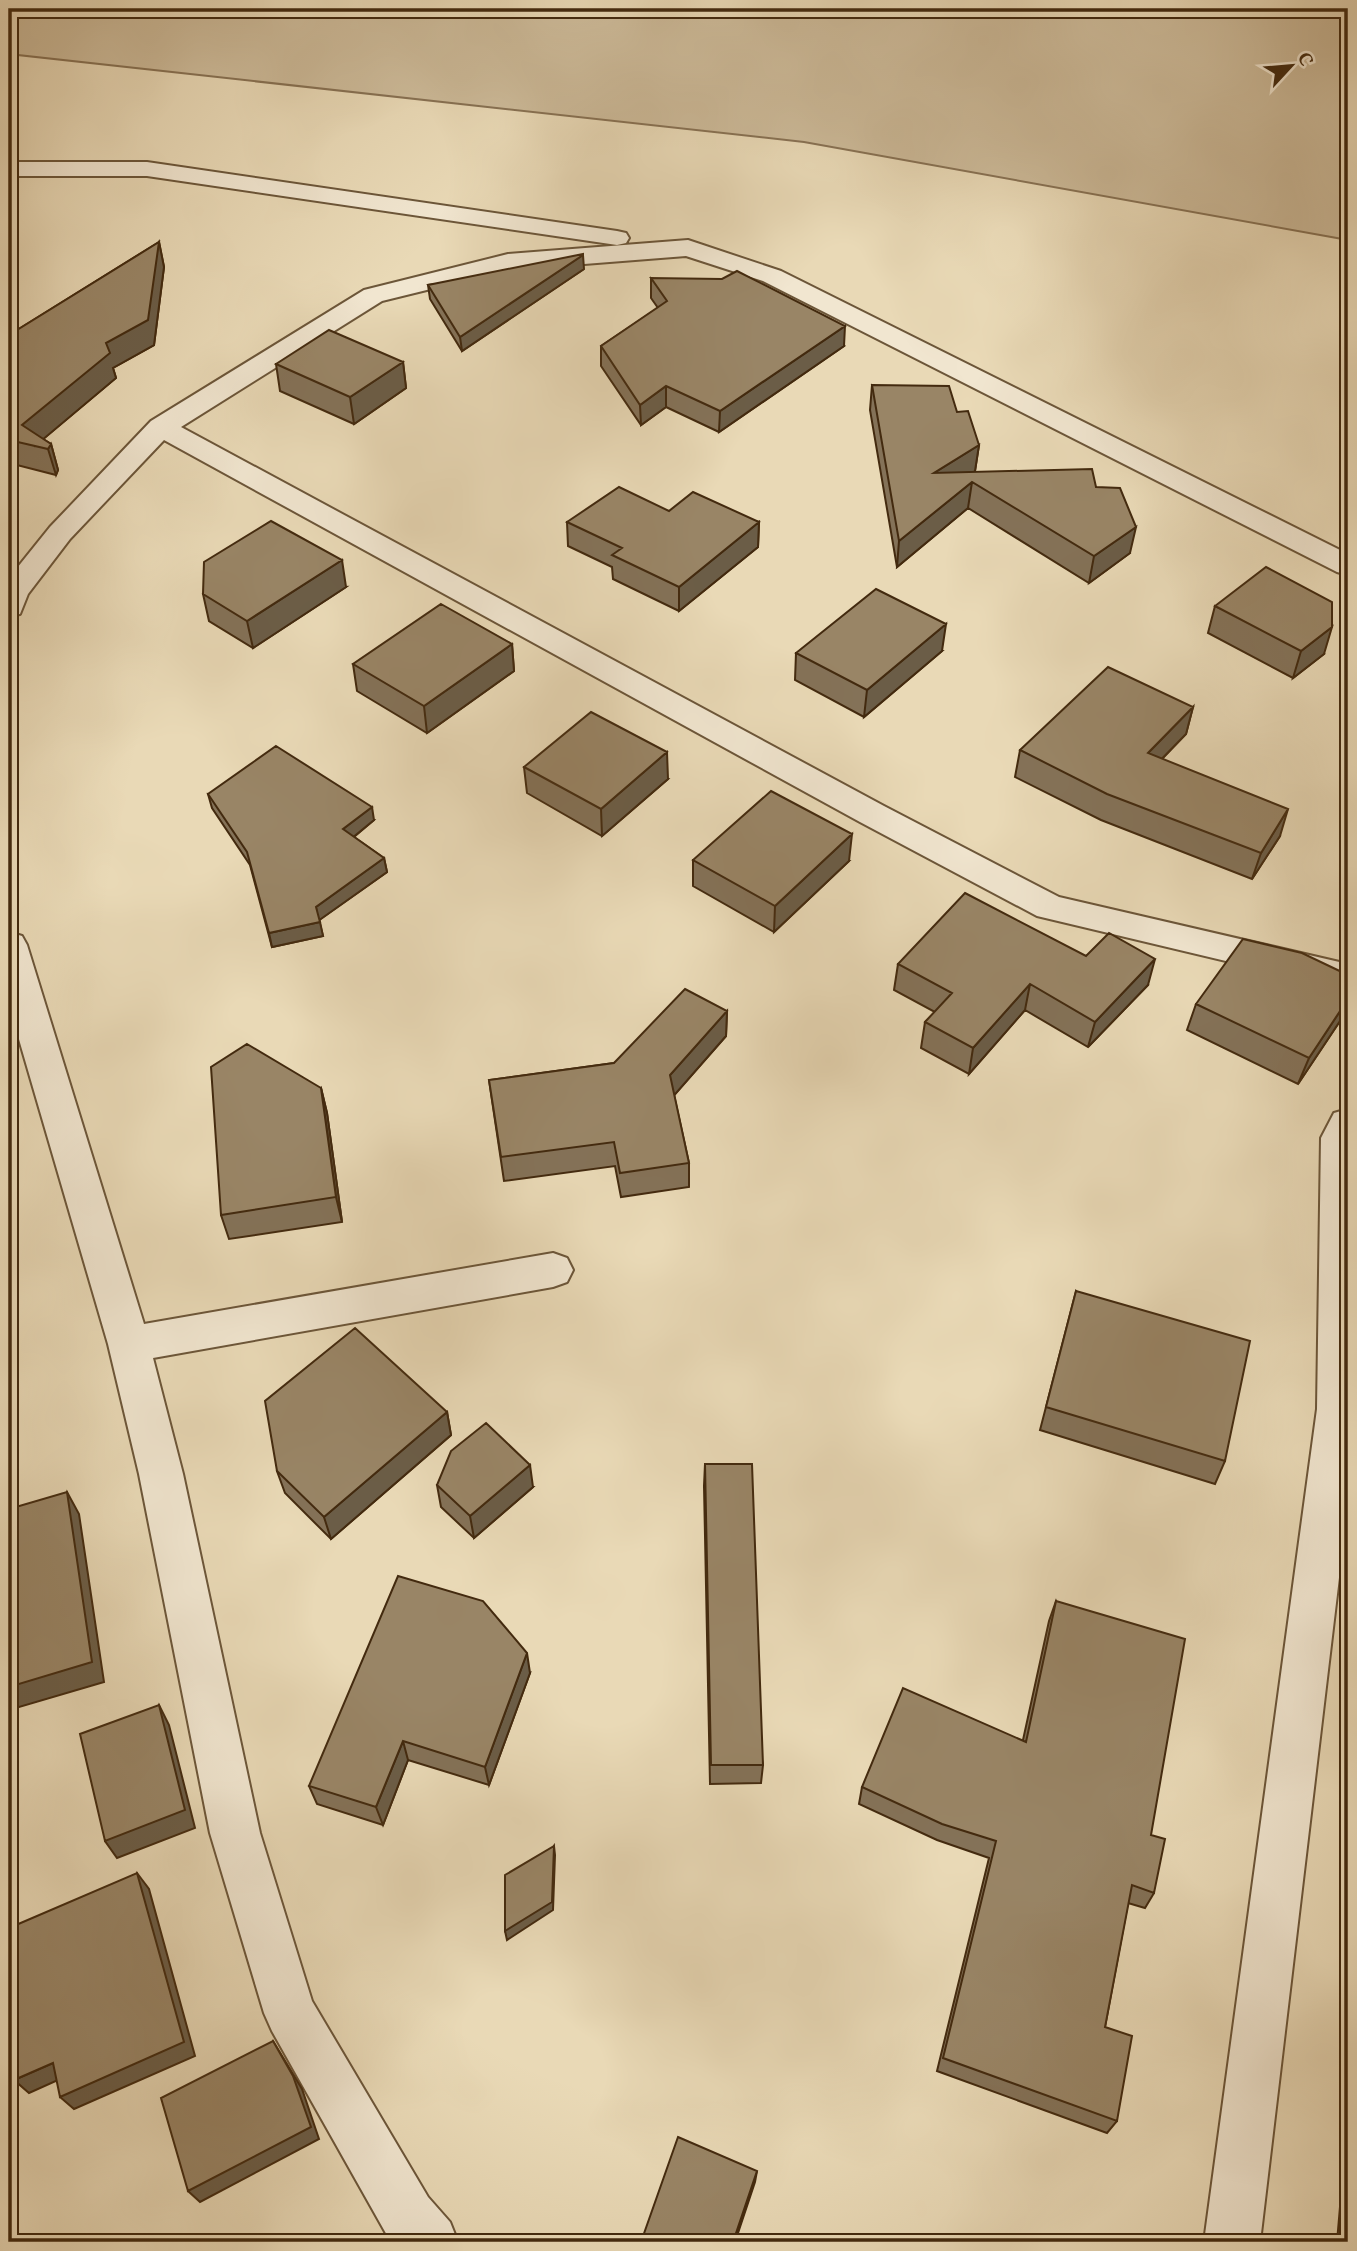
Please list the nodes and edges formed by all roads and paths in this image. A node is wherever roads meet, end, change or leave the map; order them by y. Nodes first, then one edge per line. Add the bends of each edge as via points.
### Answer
1 (9, 169) edge
2 (688, 248) junction
3 (161, 426) junction
4 (1348, 566) edge
5 (9, 607) edge
6 (9, 945) edge
7 (1348, 977) edge
8 (1348, 1124) edge
9 (553, 1270) dead end
10 (129, 1344) junction
11 (430, 2242) edge
12 (1232, 2242) edge

1 - 2 lane via 147,169
2 - 3 lane via 508,262 373,295
2 - 4 lane via 772,276
3 - 5 lane via 60,533 13,593
3 - 7 lane via 1049,907
6 - 10 lane
8 - 12 lane via 1340,1138 1338,1409
9 - 10 lane
10 - 11 lane via 161,1474 235,1833 290,2013 408,2217

